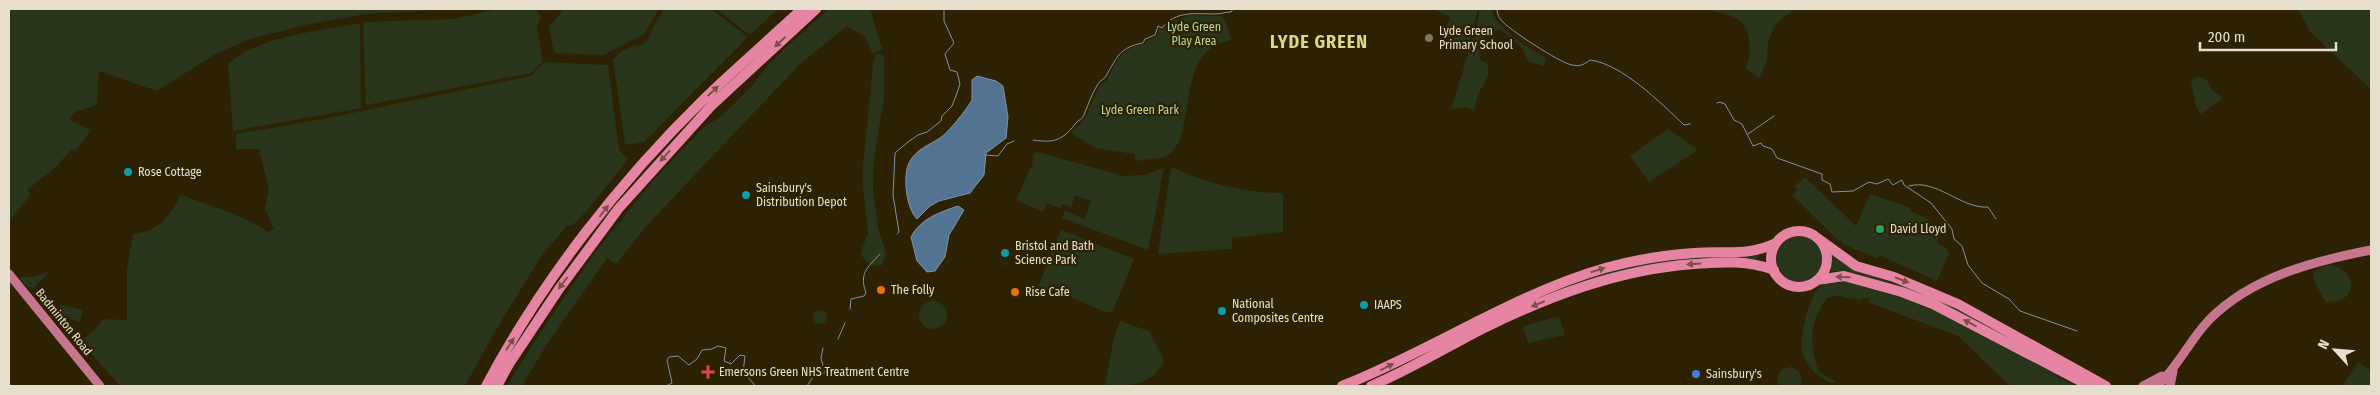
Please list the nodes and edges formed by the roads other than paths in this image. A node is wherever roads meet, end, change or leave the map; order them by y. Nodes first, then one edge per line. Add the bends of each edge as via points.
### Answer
1 (802, 9) edge
2 (816, 9) edge
3 (1816, 237) junction
4 (1773, 241) junction
5 (2371, 250) edge
6 (1774, 270) junction
7 (9, 274) edge
8 (1818, 280) junction
9 (1994, 336) junction
10 (2037, 348) junction
11 (2184, 353) junction
12 (2173, 370) junction
13 (100, 386) edge
14 (486, 386) edge
15 (497, 386) edge
16 (1342, 386) edge
17 (1371, 386) edge
18 (2080, 386) edge
19 (2090, 386) edge
20 (2106, 386) edge
21 (2114, 386) edge
22 (2143, 386) edge
23 (2157, 386) edge
24 (2170, 386) edge

14 -> 1 highway via 550,283 612,200 704,99
2 -> 15 highway via 712,105 619,208 559,289
3 - 4 highway via 1796,232
3 - 8 highway via 1826,255 1825,268
3 -> 10 highway via 1856,266 1894,277 1958,304
4 - 6 highway via 1771,258
16 -> 4 highway via 1574,278 1644,260 1695,252 1755,252
5 - 11 main road via 2310,264 2248,290 2208,321
6 - 8 highway via 1782,281 1792,286 1810,285
6 -> 17 highway via 1743,262 1709,263 1611,278 1526,308
7 - 13 main road, Badminton Road
9 -> 8 highway via 1933,304 1883,285 1844,276
9 - 18 highway
9 - 19 highway
10 - 20 highway
10 - 21 main road
11 - 12 main road
11 - 22 main road via 2160,378
12 - 23 main road
12 - 24 main road

